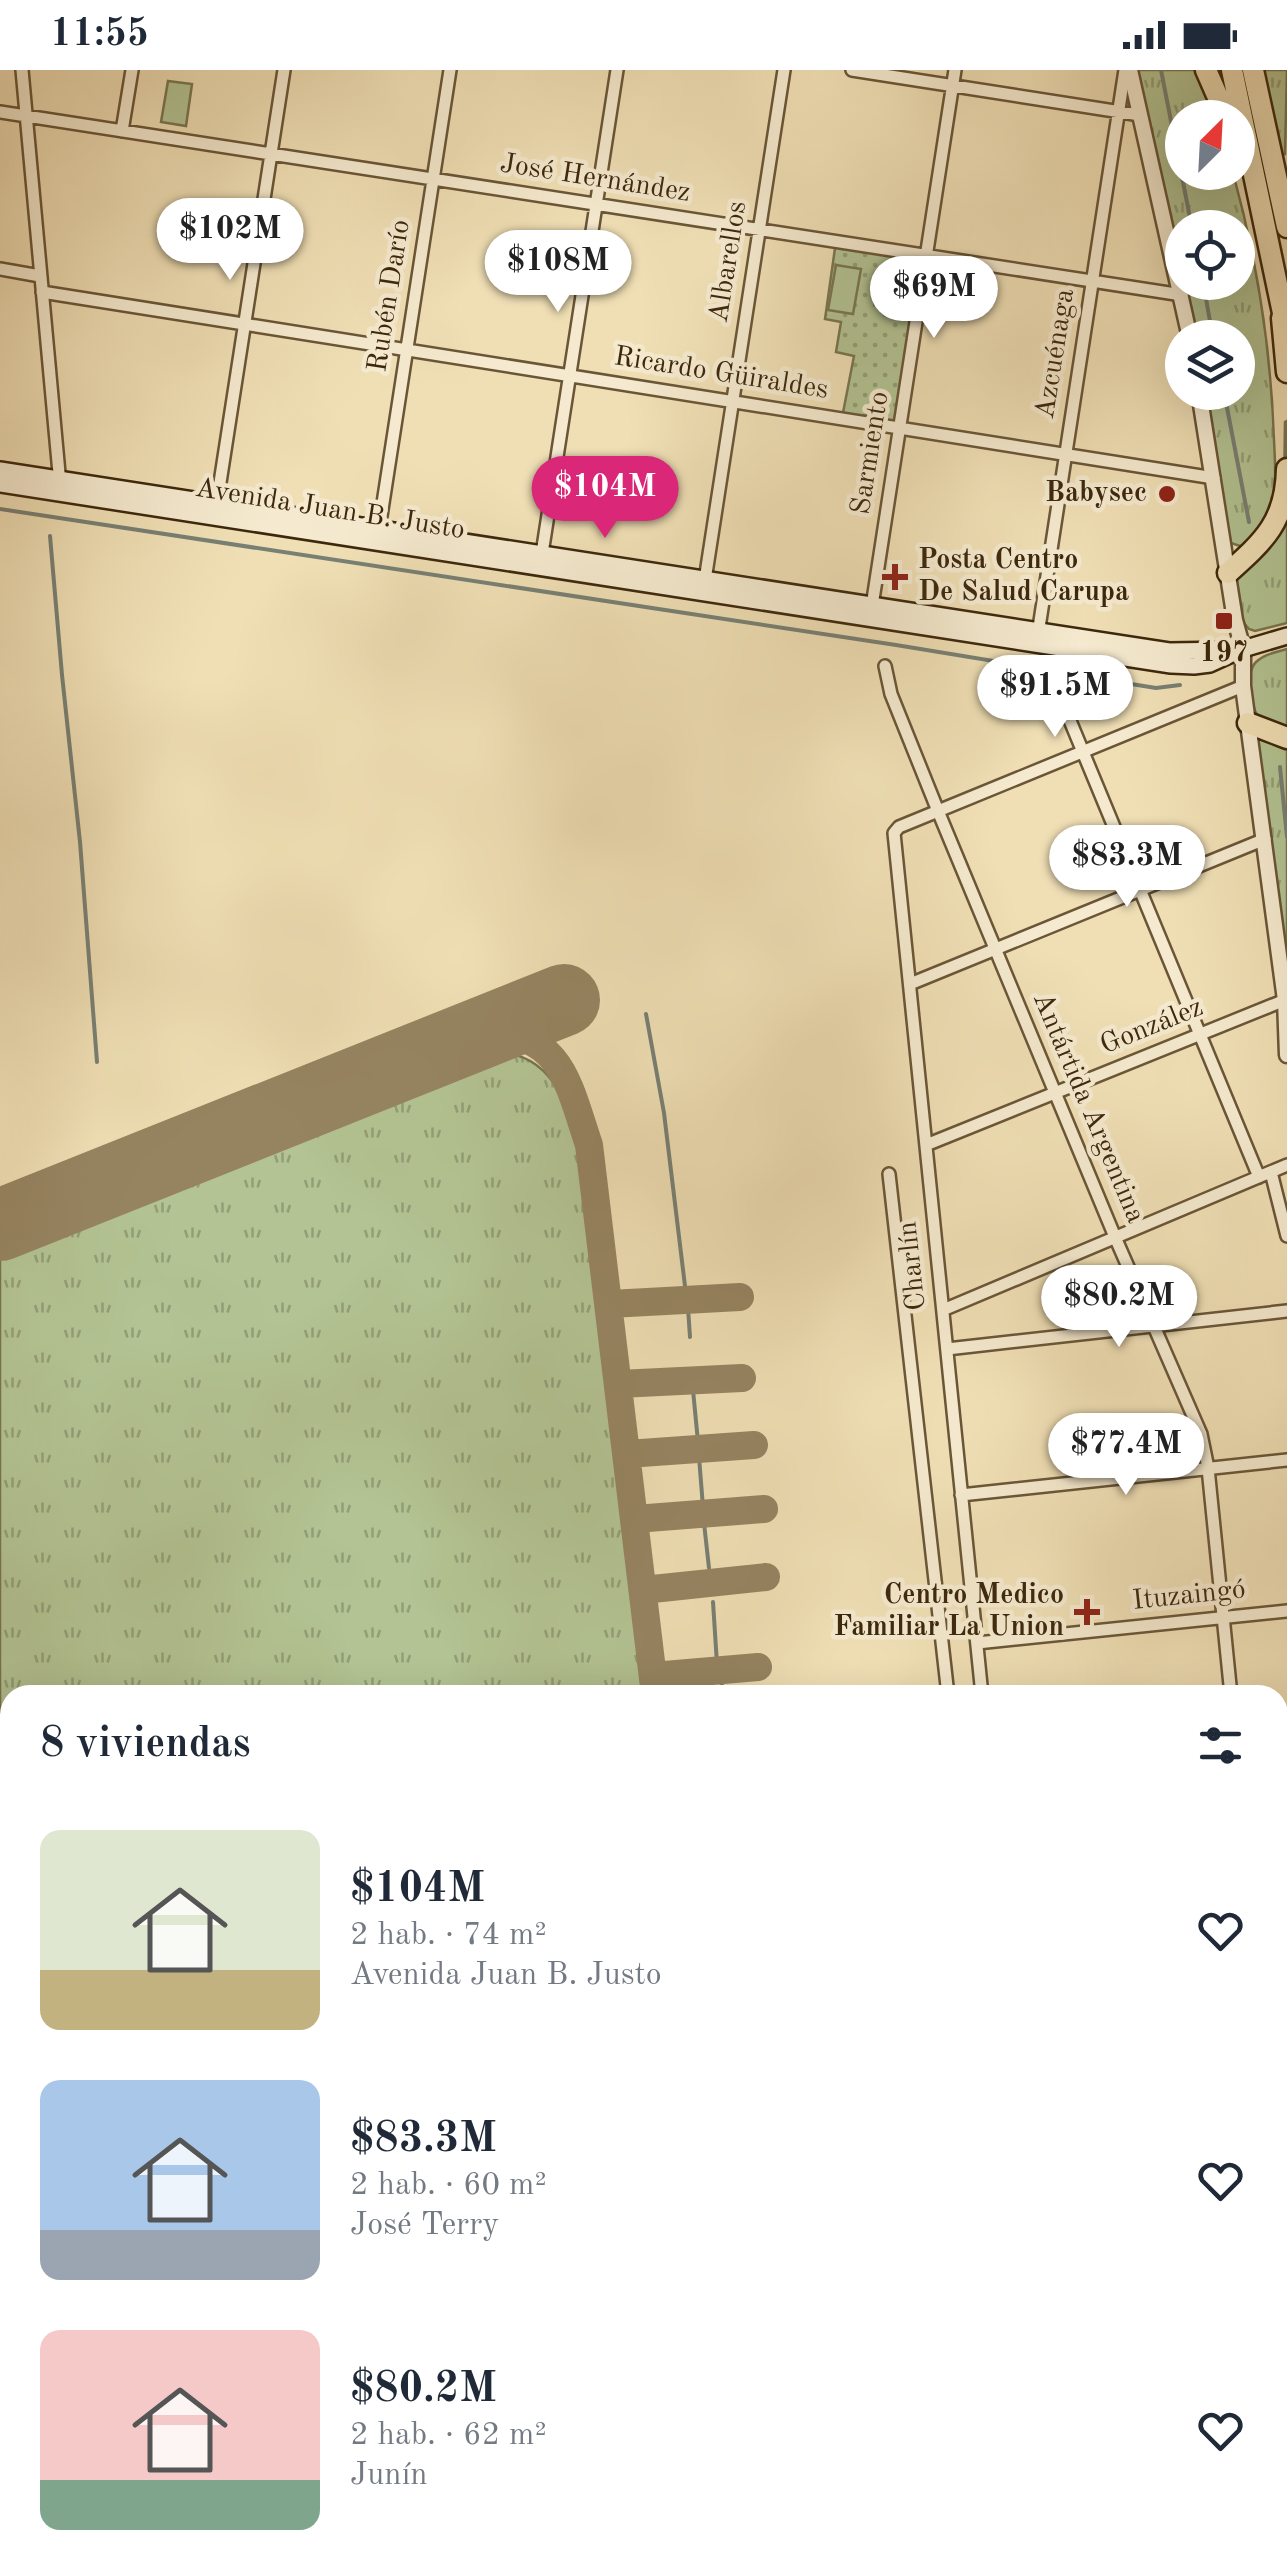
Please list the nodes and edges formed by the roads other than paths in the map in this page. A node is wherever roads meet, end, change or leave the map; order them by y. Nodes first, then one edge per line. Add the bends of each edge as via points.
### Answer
1 (22, 70) edge
2 (132, 70) edge
3 (284, 70) edge
4 (450, 70) edge
5 (617, 70) edge
6 (784, 70) edge
7 (852, 70) edge
8 (955, 70) edge
9 (1127, 70) edge
10 (1206, 70) edge
11 (1232, 70) edge
12 (1253, 70) edge
13 (952, 86) junction
14 (1219, 100) edge
15 (0, 112) edge
16 (1118, 112) junction
17 (1140, 115) junction
18 (26, 116) junction
19 (122, 131) junction
20 (271, 154) junction
21 (434, 179) junction
22 (1253, 190) edge
23 (596, 204) junction
24 (1165, 222) edge
25 (1287, 228) edge
26 (760, 230) junction
27 (1269, 242) junction
28 (926, 255) junction
29 (0, 270) edge
30 (40, 276) junction
31 (1092, 282) junction
32 (42, 292) junction
33 (1165, 293) edge
34 (1280, 301) junction
35 (244, 324) junction
36 (1287, 332) edge
37 (407, 350) junction
38 (1287, 372) edge
39 (569, 376) junction
40 (733, 402) junction
41 (1203, 410) edge
42 (900, 428) junction
43 (1066, 454) junction
44 (1287, 469) edge
45 (0, 470) edge
46 (1214, 478) junction
47 (0, 484) edge
48 (60, 486) junction
49 (217, 502) junction
50 (379, 530) junction
51 (540, 560) junction
52 (1228, 573) junction
53 (705, 580) junction
54 (872, 606) junction
55 (1287, 636) edge
56 (1037, 638) junction
57 (1063, 642) junction
58 (1243, 649) junction
59 (885, 666) dead end
60 (1243, 686) junction
61 (1248, 723) junction
62 (1287, 738) edge
63 (1082, 751) junction
64 (938, 812) junction
65 (1264, 839) junction
66 (1140, 889) junction
67 (994, 949) junction
68 (910, 984) junction
69 (1285, 1000) edge
70 (1201, 1034) junction
71 (1287, 1054) edge
72 (1055, 1093) junction
73 (926, 1145) junction
74 (1287, 1165) edge
75 (889, 1174) dead end
76 (1265, 1174) junction
77 (1287, 1236) edge
78 (1115, 1237) junction
79 (942, 1310) junction
80 (1287, 1311) edge
81 (1154, 1326) junction
82 (946, 1349) junction
83 (1287, 1460) edge
84 (1208, 1468) junction
85 (962, 1495) junction
86 (1287, 1610) edge
87 (1224, 1617) junction
88 (976, 1643) junction
89 (947, 1685) edge
90 (981, 1685) edge
91 (1230, 1685) edge

1 - 18 street
2 - 19 street
3 - 20 street
4 - 21 street, Rubén Darío
5 - 23 street
6 - 26 street, Albarellos
7 - 13 street
8 - 13 street, Sarmiento
9 - 16 street, Azcuénaga
9 - 17 street
10 - 14 highway
11 - 27 highway
12 - 25 highway
13 - 16 street
13 - 28 street, Sarmiento
15 - 18 street, José Hernández
16 - 17 street
16 - 31 street, Azcuénaga
17 - 24 street
18 - 19 street, José Hernández
18 - 30 street
19 - 20 street, José Hernández
20 - 21 street, José Hernández
20 - 35 street
21 - 23 street, José Hernández
21 - 37 street, Rubén Darío
22 - 27 highway
23 - 26 street, José Hernández
23 - 39 street
26 - 28 street, José Hernández
26 - 40 street, Albarellos
27 - 34 highway
28 - 31 street, José Hernández
28 - 42 street, Sarmiento
29 - 30 street
30 - 32 street
31 - 33 street, José Hernández
31 - 43 street, Azcuénaga
32 - 35 street, Ricardo Güiraldes
32 - 48 street
34 - 36 highway
34 - 38 highway
35 - 37 street, Ricardo Güiraldes
35 - 49 street
37 - 39 street, Ricardo Güiraldes
37 - 50 street, Rubén Darío
39 - 40 street, Ricardo Güiraldes
39 - 51 street
40 - 42 street, Ricardo Güiraldes
40 - 53 street, Albarellos
41 - 46 street
42 - 43 street, Ricardo Güiraldes
42 - 54 street, Sarmiento
43 - 46 street, Ricardo Güiraldes
43 - 56 street, Azcuénaga
44 - 52 highway via 1276,522
45 - 48 main road, Avenida Juan B. Justo
46 - 52 street
47 - 48 main road, Avenida Juan B. Justo
48 - 49 main road, Avenida Juan B. Justo
48 - 51 main road, Avenida Juan B. Justo
49 - 50 main road, Avenida Juan B. Justo
50 - 51 main road, Avenida Juan B. Justo
51 - 53 main road, Avenida Juan B. Justo
51 - 56 main road, Avenida Juan B. Justo
52 - 58 street
53 - 54 main road, Avenida Juan B. Justo
54 - 56 main road, Avenida Juan B. Justo
55 - 58 main road, Avenida Juan B. Justo
56 - 57 main road, Avenida Juan B. Justo
57 - 58 main road, Avenida Juan B. Justo via 1171,666 1210,664
57 - 63 street via 1056,683
58 - 60 street
59 - 64 street, Antártida Argentina
60 - 61 street
60 - 63 street
61 - 62 highway
61 - 65 street
63 - 64 street
63 - 66 street
64 - 67 street, Antártida Argentina
64 - 68 street, Charlín via 894,833
65 - 66 street
65 - 69 street
66 - 67 street
66 - 70 street
67 - 68 street
67 - 72 street, Antártida Argentina
68 - 73 street, Charlín
69 - 70 street, González
69 - 71 street
70 - 72 street, González
70 - 76 street
72 - 73 street, González
72 - 78 street, Antártida Argentina
73 - 79 street, Charlín
74 - 76 street
75 - 89 street
76 - 77 street
76 - 78 street
78 - 79 street
78 - 81 street, Antártida Argentina
79 - 82 street, Charlín
80 - 81 street
81 - 82 street
81 - 84 street, Antártida Argentina via 1201,1434
82 - 85 street, Charlín
83 - 84 street
84 - 85 street
84 - 87 street, Antártida Argentina
85 - 88 street, Charlín
86 - 87 street, Ituzaingó
87 - 88 street, Ituzaingó
87 - 91 street, Antártida Argentina
88 - 90 street, Charlín

